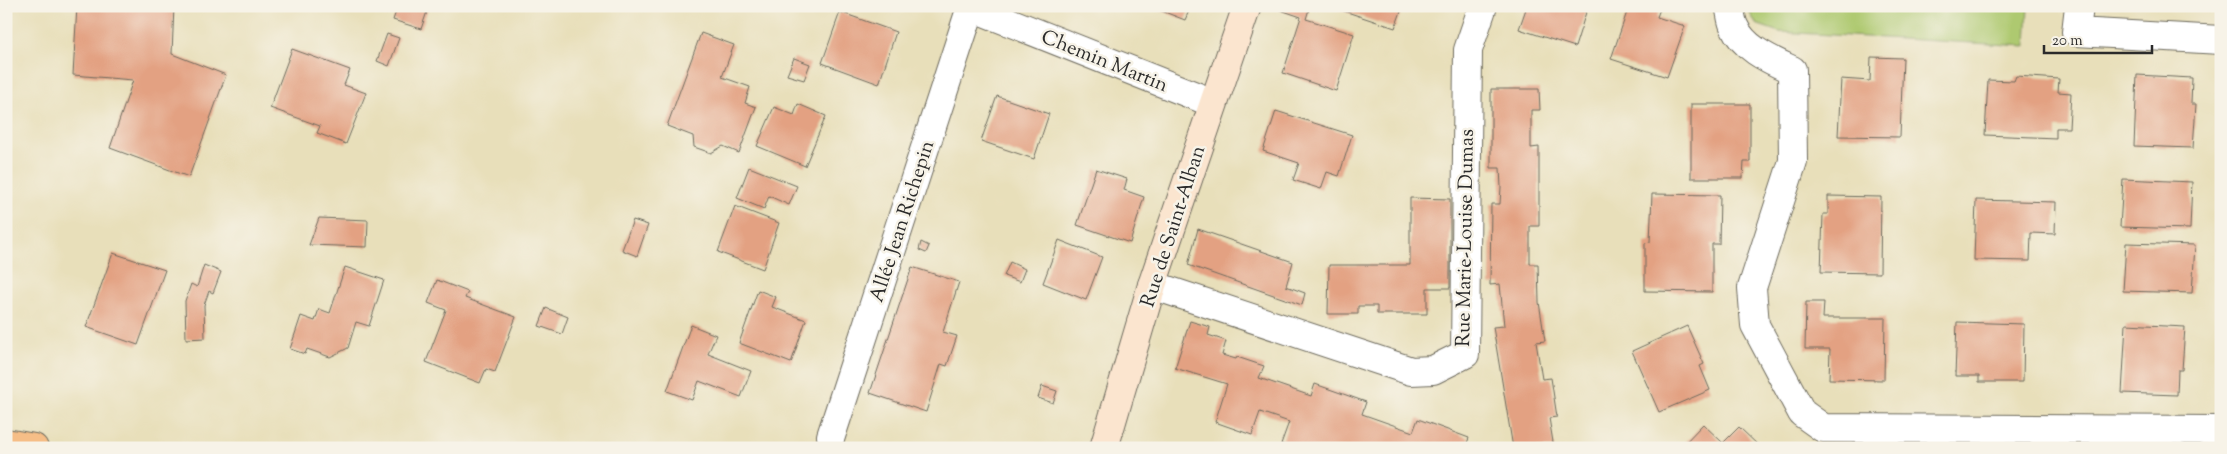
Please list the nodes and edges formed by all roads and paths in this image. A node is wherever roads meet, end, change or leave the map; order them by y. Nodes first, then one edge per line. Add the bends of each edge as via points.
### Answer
1 (1247, 6) edge
2 (1484, 6) edge
3 (1729, 6) edge
4 (2079, 6) edge
5 (970, 7) edge
6 (2221, 40) edge
7 (1213, 103) junction
8 (1152, 285) junction
9 (2221, 430) edge
10 (831, 436) dead end
11 (6, 443) edge
12 (34, 448) edge
13 (1104, 448) edge

1 - 7 street, Rue de Saint-Alban
2 - 8 street, Rue Marie-Louise Dumas via 1468,50 1465,354 1433,370 1411,371
3 - 9 street via 1733,25 1743,39 1754,50 1792,70 1792,161 1752,288 1755,324 1802,414 1823,428
4 - 6 street via 2076,32
5 - 7 street, Chemin Martin
5 - 10 street, Allée Jean Richepin
7 - 8 street, Rue de Saint-Alban
8 - 13 street, Rue de Saint-Alban
11 - 12 main road

